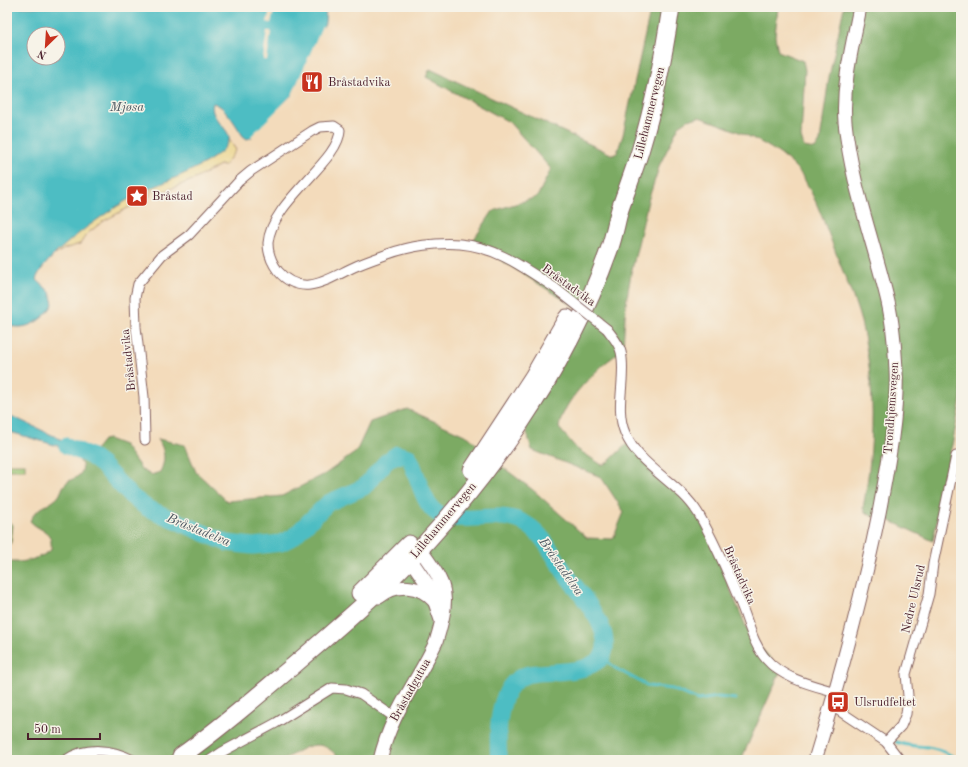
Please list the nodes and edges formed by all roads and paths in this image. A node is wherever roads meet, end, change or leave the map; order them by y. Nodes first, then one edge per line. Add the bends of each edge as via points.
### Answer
1 (671, 7) edge
2 (860, 7) edge
3 (145, 440) dead end
4 (956, 456) dead end
5 (412, 552) junction
6 (434, 602) junction
7 (346, 620) junction
8 (441, 620) junction
9 (836, 692) junction
10 (832, 706) junction
11 (394, 717) junction
12 (886, 742) junction
13 (69, 758) edge
14 (179, 758) edge
15 (133, 760) edge
16 (210, 760) edge
17 (380, 760) edge
18 (816, 760) edge
19 (900, 760) edge

1 - 5 highway, Lillehammervegen via 656,90 642,146 618,216 555,340 476,473
2 - 9 main road, Trondhjemsvegen via 848,67 845,122 852,169 888,302 896,373 885,483 867,571
3 - 9 street, Bråstadvika, bridge via 144,396 134,298 138,284 157,259 189,235 239,181 263,161 320,127 334,126 340,130 340,137 280,213 271,229 268,244 271,259 283,277 305,286 321,283 389,253 458,244 481,248 509,258 554,288 607,328 615,339 621,352 620,408 626,435 698,514 734,588 757,645 766,658 787,675
4 - 12 street, Nedre Ulsrud via 929,594 906,674 906,714 901,726
5 - 6 main road
5 - 7 highway, Lillehammervegen
5 - 8 main road, Bråstadgutua via 440,578 445,602
5 - 14 highway, Lillehammervegen via 362,590 203,732
6 - 7 main road via 429,595 413,588 393,589
6 - 8 main road
7 - 14 highway, Lillehammervegen via 209,736
8 - 11 main road, Bråstadgutua via 432,649
9 - 10 main road, Trondhjemsvegen
10 - 12 street
10 - 18 main road, Trondhjemsvegen
11 - 16 street via 361,694 346,688 332,688
11 - 17 main road, Bråstadgutua
12 - 19 street
13 - 15 street via 100,750

